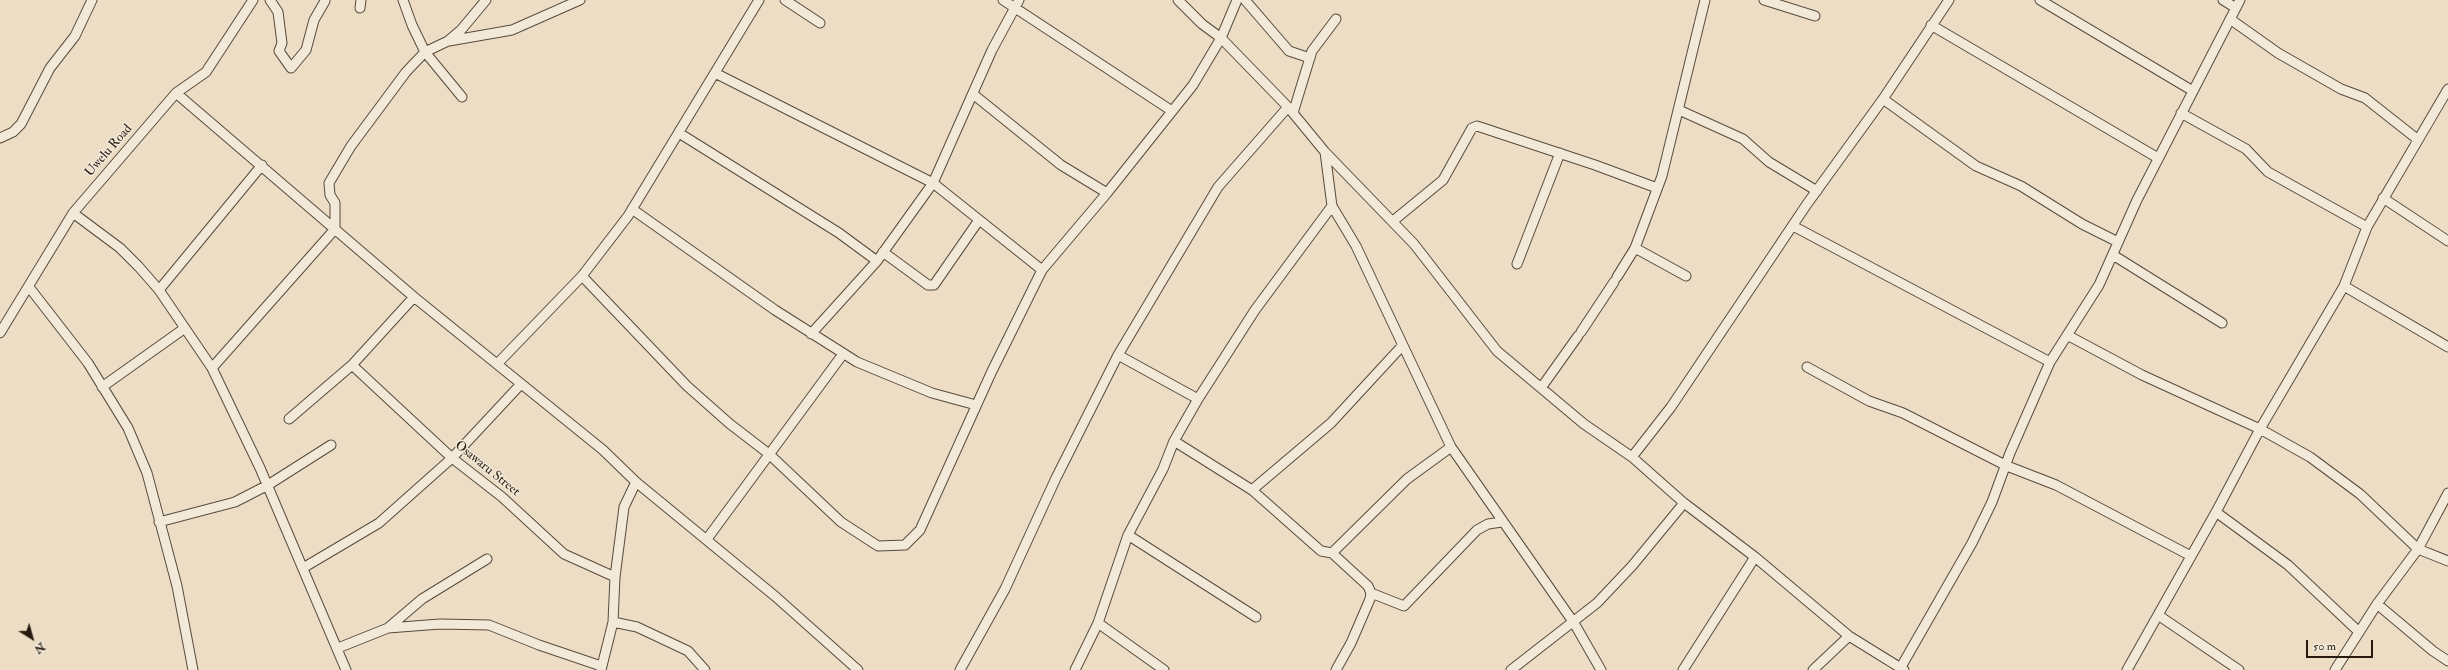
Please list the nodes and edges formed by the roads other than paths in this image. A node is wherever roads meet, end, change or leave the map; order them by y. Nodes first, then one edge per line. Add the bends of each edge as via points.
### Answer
1 (92, 0) edge
2 (253, 0) edge
3 (270, 0) edge
4 (403, 0) edge
5 (478, 0) edge
6 (486, 0) edge
7 (580, 0) edge
8 (759, 0) edge
9 (785, 0) edge
10 (1004, 0) edge
11 (1178, 0) edge
12 (1237, 0) edge
13 (1245, 0) edge
14 (1705, 0) edge
15 (1764, 0) edge
16 (1949, 0) edge
17 (2040, 0) edge
18 (2223, 0) edge
19 (324, 1) edge
20 (1017, 4) edge
21 (2238, 4) edge
22 (477, 11) junction
23 (1815, 16) dead end
24 (1336, 19) dead end
25 (2230, 19) junction
26 (820, 23) dead end
27 (1931, 24) junction
28 (1221, 38) junction
29 (448, 41) junction
30 (426, 52) junction
31 (1310, 58) junction
32 (715, 73) junction
33 (2448, 89) edge
34 (2193, 91) junction
35 (176, 93) junction
36 (973, 94) junction
37 (462, 97) dead end
38 (1883, 99) junction
39 (1291, 110) junction
40 (1678, 110) junction
41 (1172, 111) junction
42 (2181, 113) junction
43 (679, 133) junction
44 (0, 138) edge
45 (2417, 139) junction
46 (1325, 152) junction
47 (1560, 153) junction
48 (2158, 158) junction
49 (262, 165) junction
50 (932, 183) junction
51 (1657, 188) junction
52 (1817, 191) junction
53 (1107, 193) junction
54 (2383, 198) junction
55 (1332, 206) junction
56 (632, 209) junction
57 (73, 213) junction
58 (978, 220) junction
59 (1393, 221) junction
60 (1793, 226) junction
61 (2367, 227) junction
62 (335, 229) junction
63 (2448, 241) edge
64 (2118, 242) junction
65 (1635, 248) junction
66 (883, 252) junction
67 (2113, 255) junction
68 (877, 261) junction
69 (1517, 264) dead end
70 (1042, 270) junction
71 (582, 276) junction
72 (1686, 276) dead end
73 (2344, 286) junction
74 (29, 287) junction
75 (158, 290) junction
76 (414, 297) junction
77 (2222, 323) dead end
78 (185, 328) junction
79 (0, 333) edge
80 (811, 334) junction
81 (2067, 335) junction
82 (1402, 346) junction
83 (2448, 347) edge
84 (843, 354) junction
85 (1118, 355) junction
86 (2050, 362) junction
87 (498, 363) junction
88 (352, 365) junction
89 (1807, 367) dead end
90 (212, 368) junction
91 (521, 384) junction
92 (102, 387) junction
93 (1541, 388) junction
94 (1198, 399) junction
95 (976, 405) junction
96 (290, 419) dead end
97 (2260, 429) junction
98 (1174, 440) junction
99 (331, 445) dead end
100 (1451, 447) junction
101 (769, 454) junction
102 (1632, 457) junction
103 (452, 458) junction
104 (2007, 466) junction
105 (636, 482) junction
106 (268, 485) junction
107 (1252, 490) junction
108 (2448, 493) edge
109 (1684, 503) junction
110 (2216, 512) junction
111 (159, 522) junction
112 (1502, 522) junction
113 (1128, 535) junction
114 (708, 539) junction
115 (2418, 549) junction
116 (1332, 553) junction
117 (2191, 556) junction
118 (1756, 557) junction
119 (487, 559) dead end
120 (2448, 561) edge
121 (303, 568) junction
122 (615, 577) junction
123 (1371, 593) junction
124 (2377, 604) junction
125 (2158, 615) junction
126 (1256, 617) dead end
127 (612, 622) junction
128 (1098, 623) junction
129 (1574, 623) junction
130 (388, 628) junction
131 (2359, 632) junction
132 (1849, 636) junction
133 (338, 648) junction
134 (2448, 661) edge
135 (601, 668) edge
136 (1902, 668) edge
137 (193, 670) edge
138 (346, 670) edge
139 (705, 670) edge
140 (858, 670) edge
141 (960, 670) edge
142 (1075, 670) edge
143 (1164, 670) edge
144 (1336, 670) edge
145 (1511, 670) edge
146 (1601, 670) edge
147 (1683, 670) edge
148 (1813, 670) edge
149 (2127, 670) edge
150 (2239, 670) edge
151 (2335, 670) edge

1 - 44 street via 75,36 50,68 21,124 13,132
2 - 35 street, Uwelu Road via 206,72
3 - 19 street via 278,12 282,43 279,51 291,68 306,50 314,20
4 - 30 street
5 - 22 street
6 - 22 street
7 - 29 street via 512,30
8 - 32 street
9 - 26 street
10 - 20 street
11 - 28 street via 1202,24
12 - 28 street
13 - 31 street via 1289,51
14 - 40 street
15 - 23 street
16 - 27 street
17 - 34 street
18 - 21 street
20 - 36 street via 992,50
20 - 41 street
21 - 25 street
22 - 29 street
24 - 31 street via 1312,51
25 - 34 street
25 - 45 street via 2278,53 2341,89 2364,98
27 - 38 street
27 - 48 street
28 - 39 street
28 - 41 street via 1193,85
29 - 30 street
30 - 37 street
30 - 62 street via 406,72 351,146 329,183 330,195 335,203
31 - 39 street
32 - 43 street
32 - 50 street
33 - 45 street
34 - 42 street
35 - 49 street
35 - 57 street, Uwelu Road
36 - 50 street
36 - 53 street via 1061,165
38 - 52 street
38 - 64 street via 1976,166 2021,186 2082,224
39 - 46 street
39 - 85 street via 1218,187
40 - 51 street
40 - 52 street via 1743,139 1769,162
41 - 53 street
42 - 48 street
42 - 61 street via 2246,149 2268,172
43 - 56 street
43 - 68 street via 839,233
45 - 54 street
46 - 55 street
46 - 59 street
47 - 51 street
47 - 59 street via 1477,126 1472,128 1442,180
47 - 69 street
48 - 64 street
49 - 62 street
49 - 75 street
50 - 58 street
50 - 66 street
51 - 65 street
52 - 60 street
53 - 70 street
54 - 61 street
54 - 63 street
55 - 82 street via 1356,246
55 - 94 street via 1256,310
56 - 71 street
56 - 80 street
57 - 74 street, Uwelu Road
57 - 75 street via 120,248
58 - 66 street via 934,285 928,285
58 - 70 street
59 - 93 street via 1414,244 1497,351
60 - 86 street
60 - 102 street via 1671,408
61 - 73 street
62 - 76 street
62 - 90 street
64 - 67 street
65 - 72 street
65 - 93 street via 1580,334
66 - 68 street
67 - 77 street
67 - 81 street via 2100,285
68 - 80 street
70 - 95 street
71 - 87 street
71 - 101 street via 687,386
73 - 83 street
73 - 97 street
74 - 79 street, Uwelu Road
74 - 92 street via 88,363
75 - 78 street
76 - 87 street
76 - 88 street
78 - 90 street
78 - 92 street
80 - 84 street
81 - 86 street
81 - 97 street via 2142,375
82 - 100 street
82 - 107 street via 1331,422
84 - 95 street via 932,393
84 - 101 street
85 - 94 street
85 - 141 street via 1056,478 1006,589
86 - 104 street via 2010,453
87 - 91 street
88 - 96 street
88 - 103 street, Osawaru Street
89 - 104 street via 1869,401 1903,413
90 - 106 street
91 - 103 street
91 - 105 street via 603,450
92 - 111 street via 128,428 147,473
93 - 102 street via 1584,424
94 - 98 street
95 - 101 street via 920,530 905,545 878,546 841,522
97 - 110 street
97 - 115 street via 2340,477
98 - 107 street
98 - 113 street via 1163,469
99 - 106 street
100 - 112 street
100 - 116 street via 1407,479
101 - 114 street
102 - 109 street
103 - 121 street via 379,523
103 - 122 street, Osawaru Street via 502,497 564,554
104 - 117 street via 2056,485
104 - 136 street via 1972,544
105 - 114 street
105 - 122 street via 624,507
106 - 111 street via 234,502
106 - 121 street
107 - 116 street via 1321,551
108 - 115 street
109 - 118 street
109 - 129 street via 1632,566
110 - 117 street
110 - 131 street via 2288,565
111 - 137 street via 177,586
112 - 123 street via 1488,524 1477,530 1404,606 1396,605
112 - 129 street
113 - 126 street
113 - 128 street
114 - 140 street
115 - 120 street
115 - 124 street
116 - 123 street via 1368,586
117 - 125 street
118 - 132 street
118 - 147 street
119 - 130 street via 422,599
121 - 133 street
122 - 127 street
123 - 144 street via 1351,643
124 - 131 street
124 - 134 street
125 - 149 street
125 - 150 street
127 - 135 street
127 - 139 street via 637,627 688,651
128 - 142 street
128 - 143 street
129 - 145 street
129 - 146 street
130 - 133 street
130 - 135 street via 440,624 489,625
131 - 151 street
132 - 136 street
132 - 148 street
133 - 138 street

